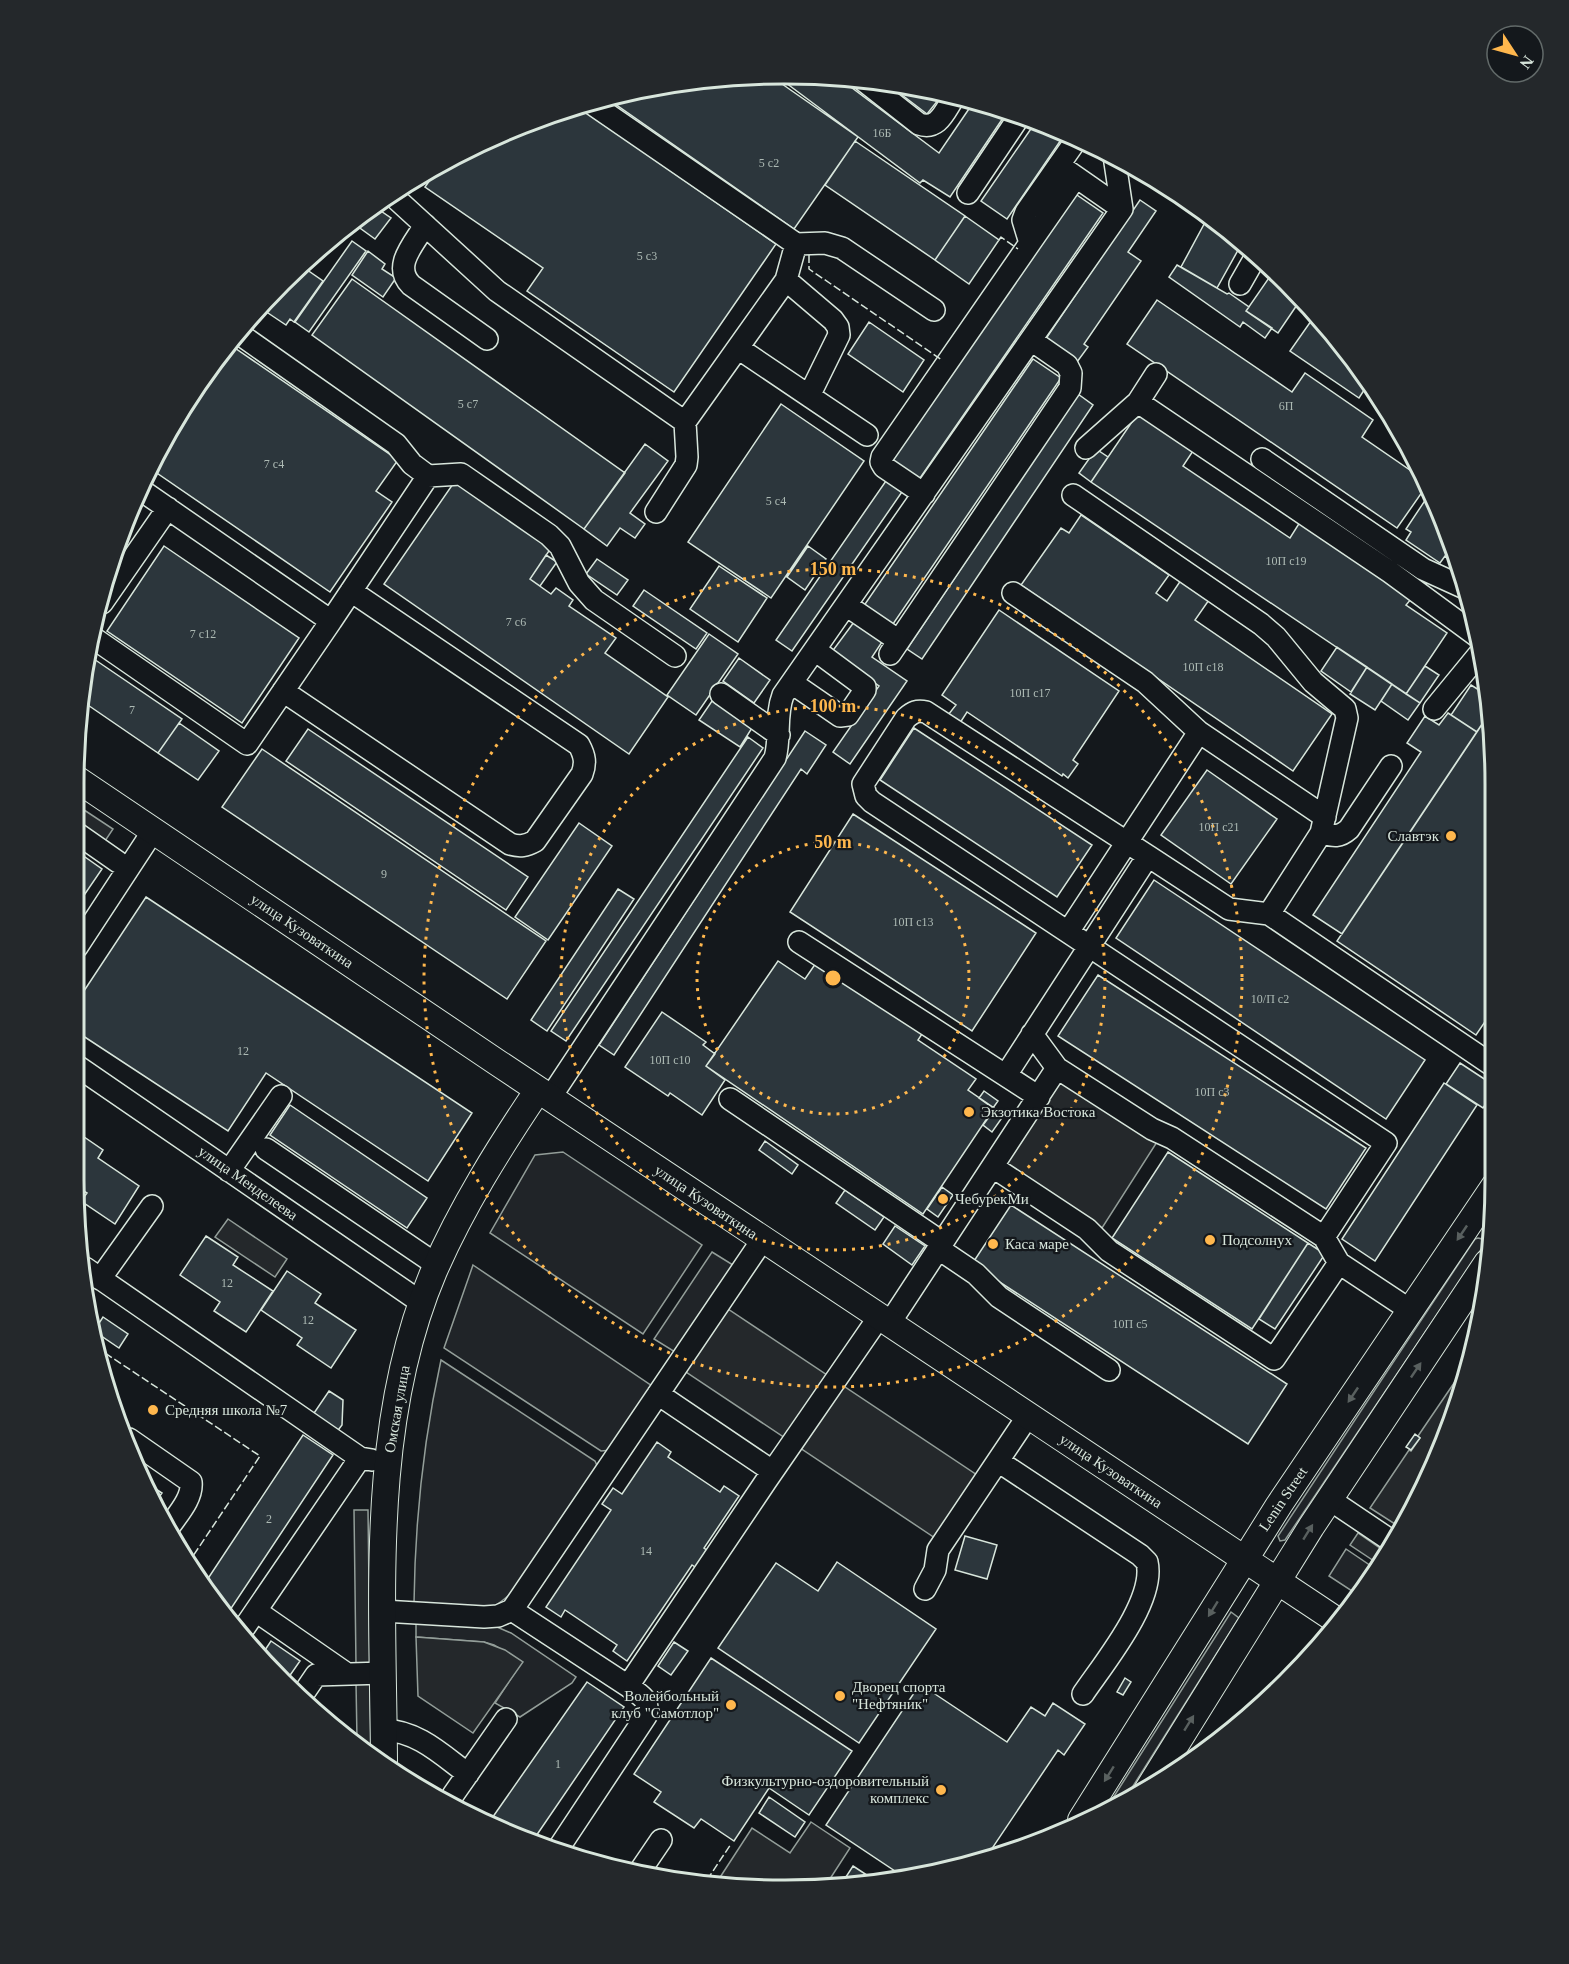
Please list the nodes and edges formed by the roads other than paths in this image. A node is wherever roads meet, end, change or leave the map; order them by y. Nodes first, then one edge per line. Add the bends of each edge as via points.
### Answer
1 (876, 90) edge
2 (950, 104) edge
3 (600, 109) edge
4 (1014, 123) edge
5 (1074, 147) edge
6 (1116, 168) edge
7 (1067, 170) junction
8 (968, 194) dead end
9 (398, 200) edge
10 (1122, 209) junction
11 (425, 225) junction
12 (796, 244) junction
13 (1252, 263) edge
14 (786, 280) junction
15 (1240, 284) dead end
16 (934, 310) dead end
17 (245, 338) edge
18 (487, 339) dead end
19 (1031, 340) junction
20 (738, 348) junction
21 (1156, 374) dead end
22 (809, 396) junction
23 (1138, 402) junction
24 (685, 422) junction
25 (867, 435) dead end
26 (1086, 448) dead end
27 (1262, 459) dead end
28 (428, 476) junction
29 (147, 494) edge
30 (924, 494) junction
31 (1073, 495) dead end
32 (168, 508) junction
33 (656, 512) dead end
34 (1455, 584) edge
35 (112, 588) edge
36 (351, 591) junction
37 (1013, 592) dead end
38 (846, 605) junction
39 (331, 621) junction
40 (1467, 629) edge
41 (99, 641) edge
42 (815, 650) junction
43 (675, 656) dead end
44 (1474, 660) edge
45 (792, 682) junction
46 (283, 691) junction
47 (721, 694) dead end
48 (1434, 709) dead end
49 (1199, 732) junction
50 (779, 735) junction
51 (1391, 766) dead end
52 (84, 784) edge
53 (1323, 825) junction
54 (148, 827) junction
55 (84, 838) edge
56 (1127, 842) junction
57 (1148, 856) junction
58 (118, 862) junction
59 (1269, 914) junction
60 (84, 924) edge
61 (84, 926) edge
62 (1068, 932) junction
63 (800, 942) dead end
64 (1089, 946) junction
65 (1032, 1034) junction
66 (1485, 1060) edge
67 (1057, 1068) junction
68 (84, 1071) edge
69 (1006, 1075) junction
70 (544, 1094) junction
71 (281, 1096) dead end
72 (1039, 1097) junction
73 (730, 1098) dead end
74 (266, 1149) dead end
75 (993, 1167) junction
76 (229, 1171) junction
77 (152, 1206) dead end
78 (1484, 1214) edge
79 (1324, 1237) junction
80 (763, 1239) junction
81 (941, 1246) junction
82 (1339, 1263) junction
83 (437, 1265) junction
84 (93, 1274) edge
85 (1478, 1276) edge
86 (422, 1303) junction
87 (1410, 1310) junction
88 (884, 1320) junction
89 (1109, 1370) dead end
90 (658, 1394) junction
91 (1028, 1416) junction
92 (135, 1443) edge
93 (360, 1458) junction
94 (998, 1461) junction
95 (388, 1462) junction
96 (772, 1472) junction
97 (1329, 1499) junction
98 (173, 1520) edge
99 (1386, 1538) edge
100 (1244, 1560) junction
101 (1277, 1581) junction
102 (925, 1589) dead end
103 (512, 1610) junction
104 (256, 1611) junction
105 (383, 1611) junction
106 (1331, 1617) edge
107 (246, 1626) edge
108 (321, 1667) junction
109 (384, 1673) junction
110 (628, 1686) junction
111 (306, 1690) edge
112 (1083, 1694) dead end
113 (506, 1719) dead end
114 (384, 1730) junction
115 (384, 1754) edge
116 (1160, 1771) edge
117 (468, 1774) junction
118 (453, 1795) dead end
119 (1086, 1812) edge
120 (661, 1840) dead end
121 (561, 1844) edge
122 (643, 1866) edge

1 - 2 street via 925,126 938,122
3 - 12 street
4 - 8 street
5 - 7 street
6 - 10 street
7 - 10 street
7 - 30 street via 1030,243 882,457 884,466
9 - 11 street
10 - 19 street
11 - 18 street via 403,264 404,279
11 - 24 street via 497,291
12 - 14 street
12 - 16 street via 825,243 842,248
13 - 15 street
14 - 20 street
14 - 22 street via 838,327 839,335
17 - 28 street via 396,444
19 - 30 street
19 - 38 street via 1067,365 1070,388 894,648
20 - 22 street
20 - 24 street
21 - 23 street
22 - 25 street
23 - 26 street
23 - 40 street
24 - 33 street via 686,465
27 - 34 street via 1423,569
28 - 36 street
28 - 43 street via 461,474 549,535 594,600
29 - 32 street
30 - 38 street
31 - 53 street via 1261,624 1313,682 1345,709 1347,718
32 - 35 street
32 - 39 street
36 - 39 street
36 - 46 street via 579,745 585,755 582,774 535,841 527,845 510,844
37 - 49 street via 1145,682
38 - 42 street
39 - 46 street
41 - 46 street via 247,744
42 - 45 street
42 - 45 street via 865,687 848,715 840,717
44 - 48 street
45 - 50 street via 778,708
47 - 50 street
49 - 53 street
49 - 56 street
50 - 70 street via 775,758
51 - 53 street via 1349,829 1337,837
52 - 54 main road, улица Кузоваткина
53 - 59 street
54 - 58 street
54 - 61 street
54 - 70 main road, улица Кузоваткина
55 - 58 street
56 - 57 street
56 - 62 street
56 - 62 street via 920,710 906,718 866,777 863,790 872,802
57 - 59 street via 1229,909
57 - 64 street
58 - 60 street
59 - 66 street
62 - 64 street
63 - 69 street
64 - 65 street
64 - 79 street via 1386,1143
65 - 67 street
65 - 69 street
67 - 72 street
67 - 79 street
68 - 76 street, улица Менделеева
69 - 72 street
70 - 80 main road, улица Кузоваткина
70 - 83 main road, Омская улица via 484,1172
71 - 76 street
72 - 75 street
73 - 81 street
74 - 83 street
75 - 81 street
75 - 82 street via 1087,1229 1108,1251 1274,1359
76 - 86 street, улица Менделеева
77 - 84 street
78 -> 87 main road, Lenin Street
79 - 82 street
80 - 88 main road, улица Кузоваткина
80 - 90 street
81 - 88 street
81 - 89 street via 999,1297
82 - 87 street
83 - 86 main road, Омская улица
84 - 93 street
97 -> 85 main road
86 - 95 main road, Омская улица via 402,1378
87 -> 100 main road, Lenin Street
88 - 91 main road, улица Кузоваткина
88 - 96 street
90 - 96 street
90 - 103 street
91 - 94 street
91 - 100 main road, улица Кузоваткина
92 - 98 street via 191,1482 189,1497
93 - 95 street
93 - 104 street
94 - 102 street via 938,1550 935,1570
94 - 112 street via 1147,1562 1147,1578 1137,1612
95 - 105 main road, Омская улица via 382,1528
96 - 110 street
97 - 99 street
101 -> 97 main road
100 - 101 main road, улица Кузоваткина
100 -> 119 main road, Lenin Street
101 - 106 main road, улица Кузоваткина
116 -> 101 main road
103 - 105 street via 484,1617
103 - 110 street
104 - 107 street
104 - 108 street
105 - 109 main road, Омская улица
108 - 109 street via 348,1674
108 - 111 street
109 - 114 main road, Омская улица
110 - 121 street via 644,1698 648,1706 646,1716
113 - 117 street
114 - 115 main road, Омская улица
114 - 117 street via 404,1732 425,1742
117 - 118 street
120 - 122 street

